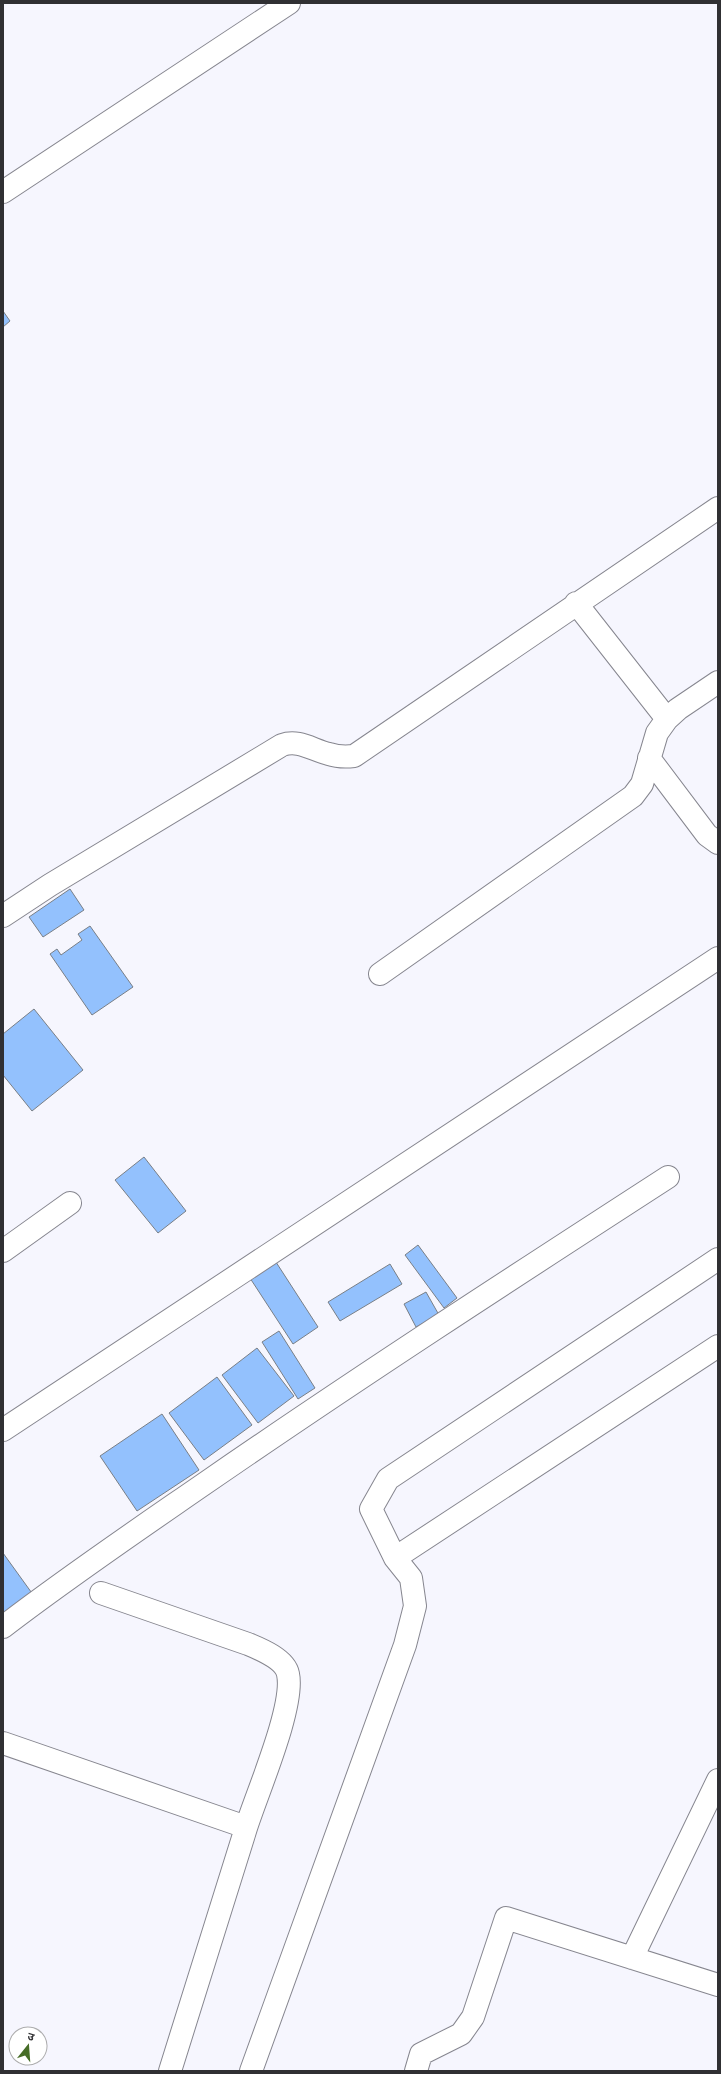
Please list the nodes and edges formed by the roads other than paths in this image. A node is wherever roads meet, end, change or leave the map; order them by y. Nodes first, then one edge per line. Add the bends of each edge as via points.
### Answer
1 (289, 3) edge
2 (3, 192) edge
3 (718, 508) edge
4 (576, 603) junction
5 (718, 682) edge
6 (667, 720) junction
7 (649, 758) junction
8 (718, 843) edge
9 (3, 916) edge
10 (718, 958) edge
11 (380, 974) dead end
12 (668, 1177) dead end
13 (70, 1203) dead end
14 (3, 1251) edge
15 (718, 1260) edge
16 (718, 1346) edge
17 (3, 1430) edge
18 (395, 1558) junction
19 (101, 1593) dead end
20 (3, 1627) edge
21 (3, 1743) edge
22 (718, 1780) edge
23 (246, 1827) junction
24 (632, 1958) junction
25 (718, 1985) edge
26 (170, 2071) edge
27 (251, 2071) edge
28 (416, 2071) edge

1 - 2 street
3 - 4 street
4 - 6 street
4 - 9 street via 354,756 328,754 292,741 282,745
5 - 6 street via 678,709
6 - 7 street via 657,734
7 - 8 street via 707,835
7 - 11 street via 642,784 633,796
10 - 17 street
12 - 20 street via 401,1350 59,1584
13 - 14 street
15 - 18 street via 388,1479 371,1509
16 - 18 street
18 - 27 street via 411,1578 415,1606 404,1645
19 - 23 street via 248,1644 271,1654 288,1672 290,1689 284,1714
21 - 23 street
22 - 24 street
23 - 26 street
24 - 25 street
24 - 28 street via 506,1918 474,2017 461,2034 421,2054

